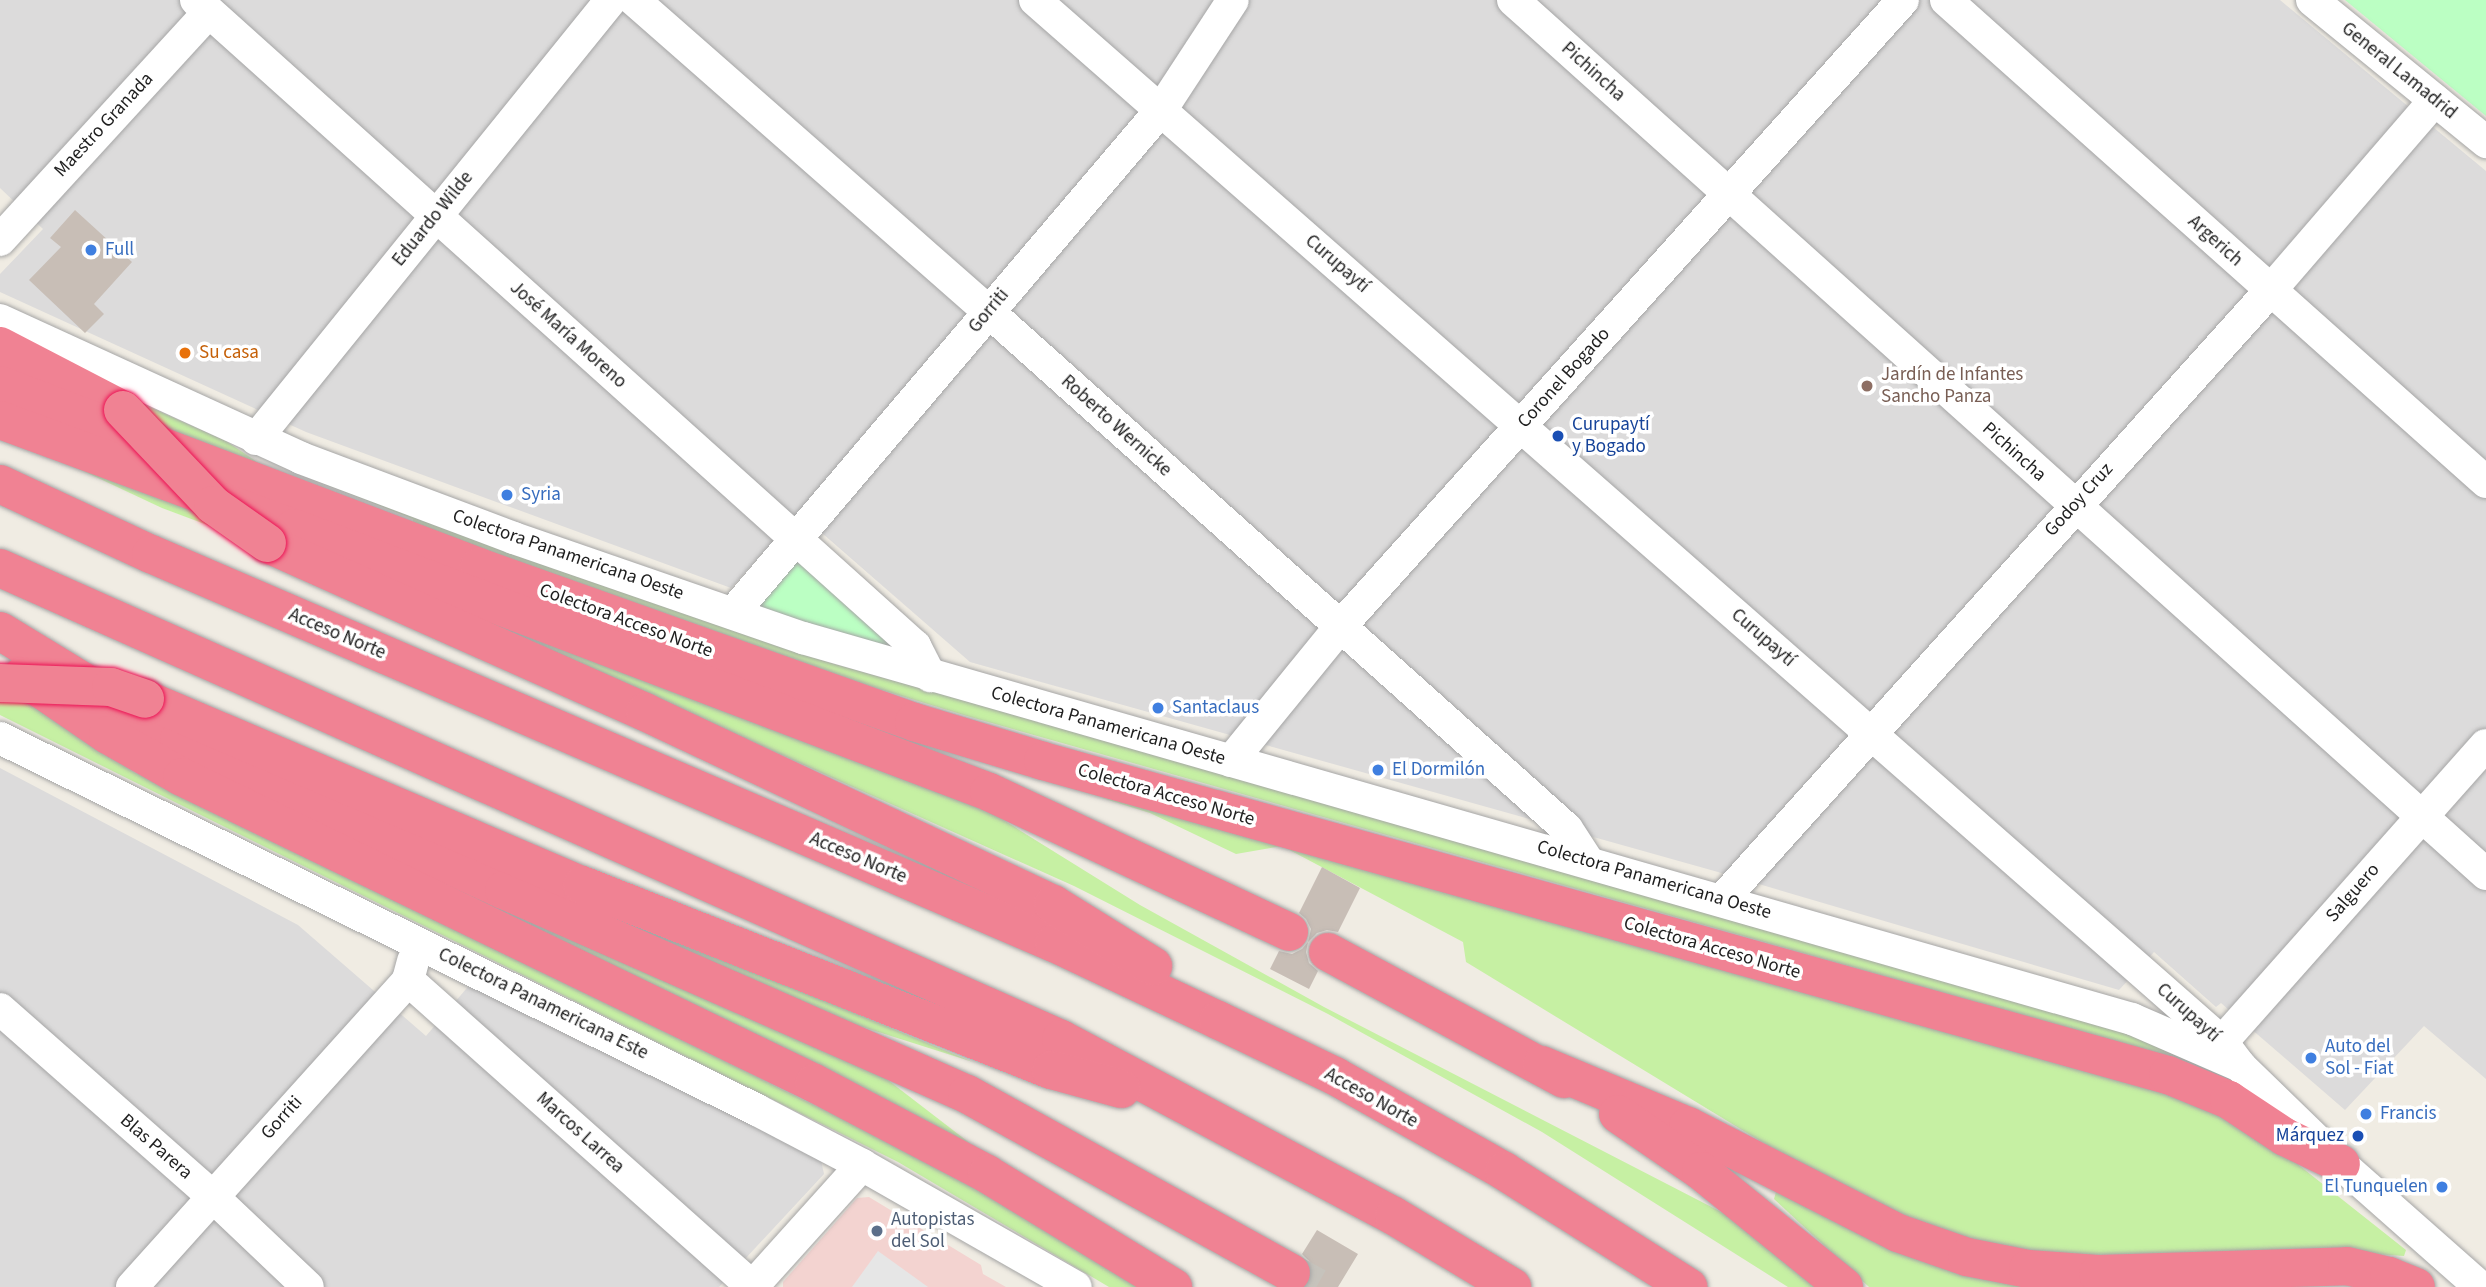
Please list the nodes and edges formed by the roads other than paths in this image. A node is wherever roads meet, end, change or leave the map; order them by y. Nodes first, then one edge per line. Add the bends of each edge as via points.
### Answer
1 (611, 0) edge
2 (634, 0) edge
3 (1035, 0) edge
4 (1233, 0) edge
5 (1513, 0) edge
6 (1903, 0) edge
7 (1946, 0) edge
8 (2312, 0) edge
9 (202, 6) edge
10 (2435, 100) junction
11 (1161, 110) junction
12 (2486, 142) edge
13 (1731, 195) junction
14 (435, 215) junction
15 (3, 229) edge
16 (2270, 291) junction
17 (989, 312) junction
18 (0, 320) edge
19 (0, 346) edge
20 (0, 385) edge
21 (0, 420) edge
22 (1520, 425) junction
23 (256, 439) junction
24 (2486, 482) edge
25 (0, 484) edge
26 (2074, 506) junction
27 (797, 541) junction
28 (0, 568) edge
29 (733, 613) junction
30 (1339, 628) junction
31 (0, 631) edge
32 (0, 661) edge
33 (930, 676) junction
34 (0, 683) edge
35 (1871, 732) junction
36 (0, 738) edge
37 (2486, 745) edge
38 (1231, 761) junction
39 (2421, 816) junction
40 (1588, 861) junction
41 (2486, 874) edge
42 (1722, 900) junction
43 (1289, 932) dead end
44 (418, 942) junction
45 (1328, 952) dead end
46 (408, 980) junction
47 (0, 1009) edge
48 (2231, 1054) junction
49 (1542, 1065) junction
50 (1335, 1076) junction
51 (1185, 1106) junction
52 (2342, 1164) junction
53 (862, 1166) junction
54 (212, 1196) junction
55 (1291, 1273) tunnel mouth
56 (132, 1287) edge
57 (308, 1287) edge
58 (752, 1287) edge
59 (1076, 1287) edge
60 (1173, 1287) edge
61 (1512, 1287) edge
62 (1688, 1287) edge
63 (1844, 1287) edge
64 (2416, 1287) edge
65 (2480, 1287) edge

1 - 14 street, Eduardo Wilde
2 - 17 street, Roberto Wernicke
3 - 11 street, Curupaytí
4 - 11 street, Gorriti
5 - 13 street, Pichincha
6 - 13 street, Coronel Bogado
7 - 16 street, Argerich
8 - 10 street, General Lamadrid
9 - 14 street, José María Moreno
9 - 15 street, Maestro Granada
10 - 12 street, General Lamadrid
10 - 16 street, Godoy Cruz
11 - 17 street, Gorriti
11 - 22 street, Curupaytí
13 - 22 street, Coronel Bogado
13 - 26 street, Pichincha
14 - 23 street, Eduardo Wilde
14 - 27 street, José María Moreno
16 - 24 street, Argerich
16 - 26 street, Godoy Cruz
17 - 27 street, Gorriti
17 - 30 street, Roberto Wernicke
18 - 23 street, Colectora Panamericana Oeste
19 - 50 highway, bridge via 123,410 213,505 267,543 645,712 1053,904
20 - 52 highway, Colectora Acceso Norte via 479,567 901,718 2168,1075 2217,1094 2285,1137
21 - 43 highway via 989,792
22 - 30 street, Coronel Bogado
22 - 35 street, Curupaytí
23 - 29 street, Colectora Panamericana Oeste via 514,538
25 - 50 highway, Acceso Norte via 151,554 1054,943
26 - 35 street, Godoy Cruz
26 - 39 street, Pichincha
27 - 29 street, Gorriti
27 - 33 street, José María Moreno via 915,646
28 - 51 highway via 1061,1039
29 - 33 street, Colectora Panamericana Oeste
30 - 38 street, Coronel Bogado
30 - 40 street, Roberto Wernicke via 1567,829
31 - 55 highway via 179,740 504,890 967,1094
32 - 60 highway via 108,735 183,777 827,1089 987,1174
33 - 38 street, Colectora Panamericana Oeste
34 - 51 highway, bridge via 111,687 172,708 582,885 920,1020 1051,1070
35 - 42 street, Godoy Cruz
35 - 48 street, Curupaytí
36 - 44 street, Colectora Panamericana Este
37 - 39 street, Salguero
38 - 40 street, Colectora Panamericana Oeste
39 - 41 street, Pichincha
39 - 48 street, Salguero
40 - 42 street, Colectora Panamericana Oeste
42 - 48 street, Colectora Panamericana Oeste via 2132,1019
44 - 46 street, Gorriti
44 - 53 street, Colectora Panamericana Este
45 - 49 highway
46 - 54 street, Gorriti
46 - 58 street, Marcos Larrea
47 - 54 street, Blas Parera
48 - 52 street, Curupaytí
49 - 63 highway via 1701,1171
49 - 64 highway via 1688,1126 1886,1228 1966,1257 2046,1271 2098,1274 2347,1266
50 - 62 highway, Acceso Norte via 1504,1171
51 - 61 highway via 1394,1216
52 - 65 street, Curupaytí
53 - 58 street
53 - 59 street, Colectora Panamericana Este
54 - 56 street, Gorriti
54 - 57 street, Blas Parera

